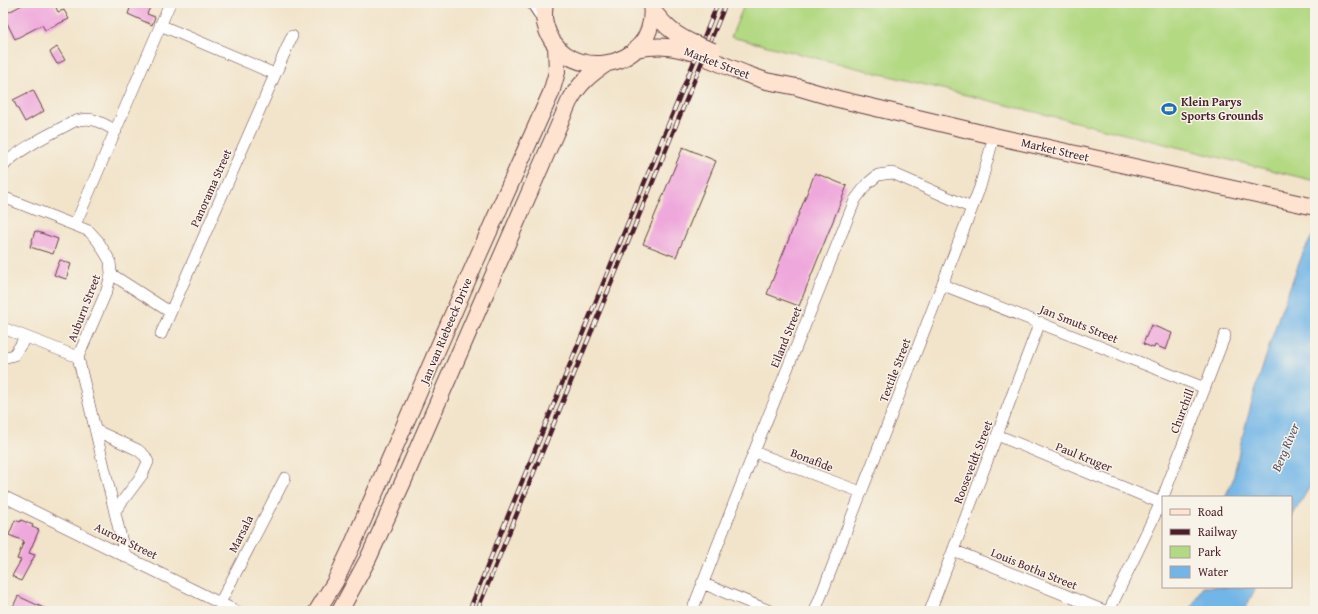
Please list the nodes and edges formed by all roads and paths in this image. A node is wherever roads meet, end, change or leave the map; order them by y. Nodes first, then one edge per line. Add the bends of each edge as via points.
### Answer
1 (170, 3) edge
2 (534, 3) edge
3 (652, 6) edge
4 (544, 10) edge
5 (160, 25) junction
6 (292, 36) dead end
7 (556, 45) junction
8 (693, 48) junction
9 (636, 49) junction
10 (606, 64) junction
11 (275, 74) junction
12 (116, 131) junction
13 (994, 136) junction
14 (3, 167) edge
15 (3, 197) edge
16 (1315, 207) edge
17 (972, 208) junction
18 (75, 225) junction
19 (111, 274) junction
20 (943, 285) junction
21 (170, 312) junction
22 (1040, 322) junction
23 (3, 328) edge
24 (161, 334) dead end
25 (1225, 335) dead end
26 (26, 337) junction
27 (78, 357) junction
28 (3, 358) edge
29 (1205, 388) junction
30 (95, 430) junction
31 (997, 435) junction
32 (754, 452) junction
33 (285, 478) dead end
34 (862, 492) junction
35 (3, 496) edge
36 (1164, 496) edge
37 (1162, 499) edge
38 (1162, 501) edge
39 (115, 511) junction
40 (953, 550) junction
41 (125, 555) junction
42 (702, 583) junction
43 (220, 603) junction
44 (236, 611) edge
45 (317, 611) edge
46 (340, 611) edge
47 (692, 611) edge
48 (770, 611) edge
49 (815, 611) edge
50 (930, 611) edge
51 (1105, 611) edge
52 (1109, 611) edge

1 - 5 street
2 - 4 street
3 - 8 main road, Market Street via 667,28
3 - 9 main road via 651,24 645,38
4 - 7 main road via 548,32
5 - 11 street
5 - 12 street
6 - 11 street, Panorama Street
7 - 10 main road via 566,55 578,61 592,65
7 - 45 main road, Jan van Riebeeck Drive via 557,72 551,93 351,548 335,582
8 - 9 main road, Market Street via 654,46
8 - 13 main road, Market Street via 766,81
9 - 10 main road via 622,59
10 - 46 main road, Jan van Riebeeck Drive via 581,83 569,102 403,482
11 - 21 street, Panorama Street
12 - 14 street via 97,120 84,118 20,152
12 - 18 street
13 - 16 main road, Market Street
13 - 17 street, Textile Street
15 - 18 street, Auburn Street
17 - 20 street, Textile Street
17 - 32 street, Eiland Street via 892,173 878,175 866,184 856,200
18 - 19 street, Auburn Street via 89,231 98,241 110,261
19 - 21 street
19 - 27 street, Auburn Street via 107,290
20 - 22 street, Jan Smuts Street
20 - 34 street, Textile Street
21 - 24 street, Panorama Street
22 - 29 street, Jan Smuts Street
22 - 31 street, Rooseveldt Street
23 - 26 street
25 - 29 street, Churchill
26 - 27 street
26 - 28 street via 14,355
27 - 30 street, Auburn Street
29 - 36 street, Churchill
30 - 39 street, Auburn Street
30 - 39 street via 138,450 148,462 142,475
31 - 37 street, Paul Kruger
31 - 40 street, Rooseveldt Street
32 - 34 street, Bonafide
32 - 42 street, Eiland Street
33 - 43 street, Marsala
34 - 49 street, Textile Street
35 - 41 street, Aurora Street
38 - 52 street, Churchill
39 - 41 street, Auburn Street
40 - 50 street, Rooseveldt Street
40 - 51 street, Louis Botha Street
41 - 43 street, Aurora Street
42 - 47 street, Eiland Street
42 - 48 street
43 - 44 street, Aurora Street

